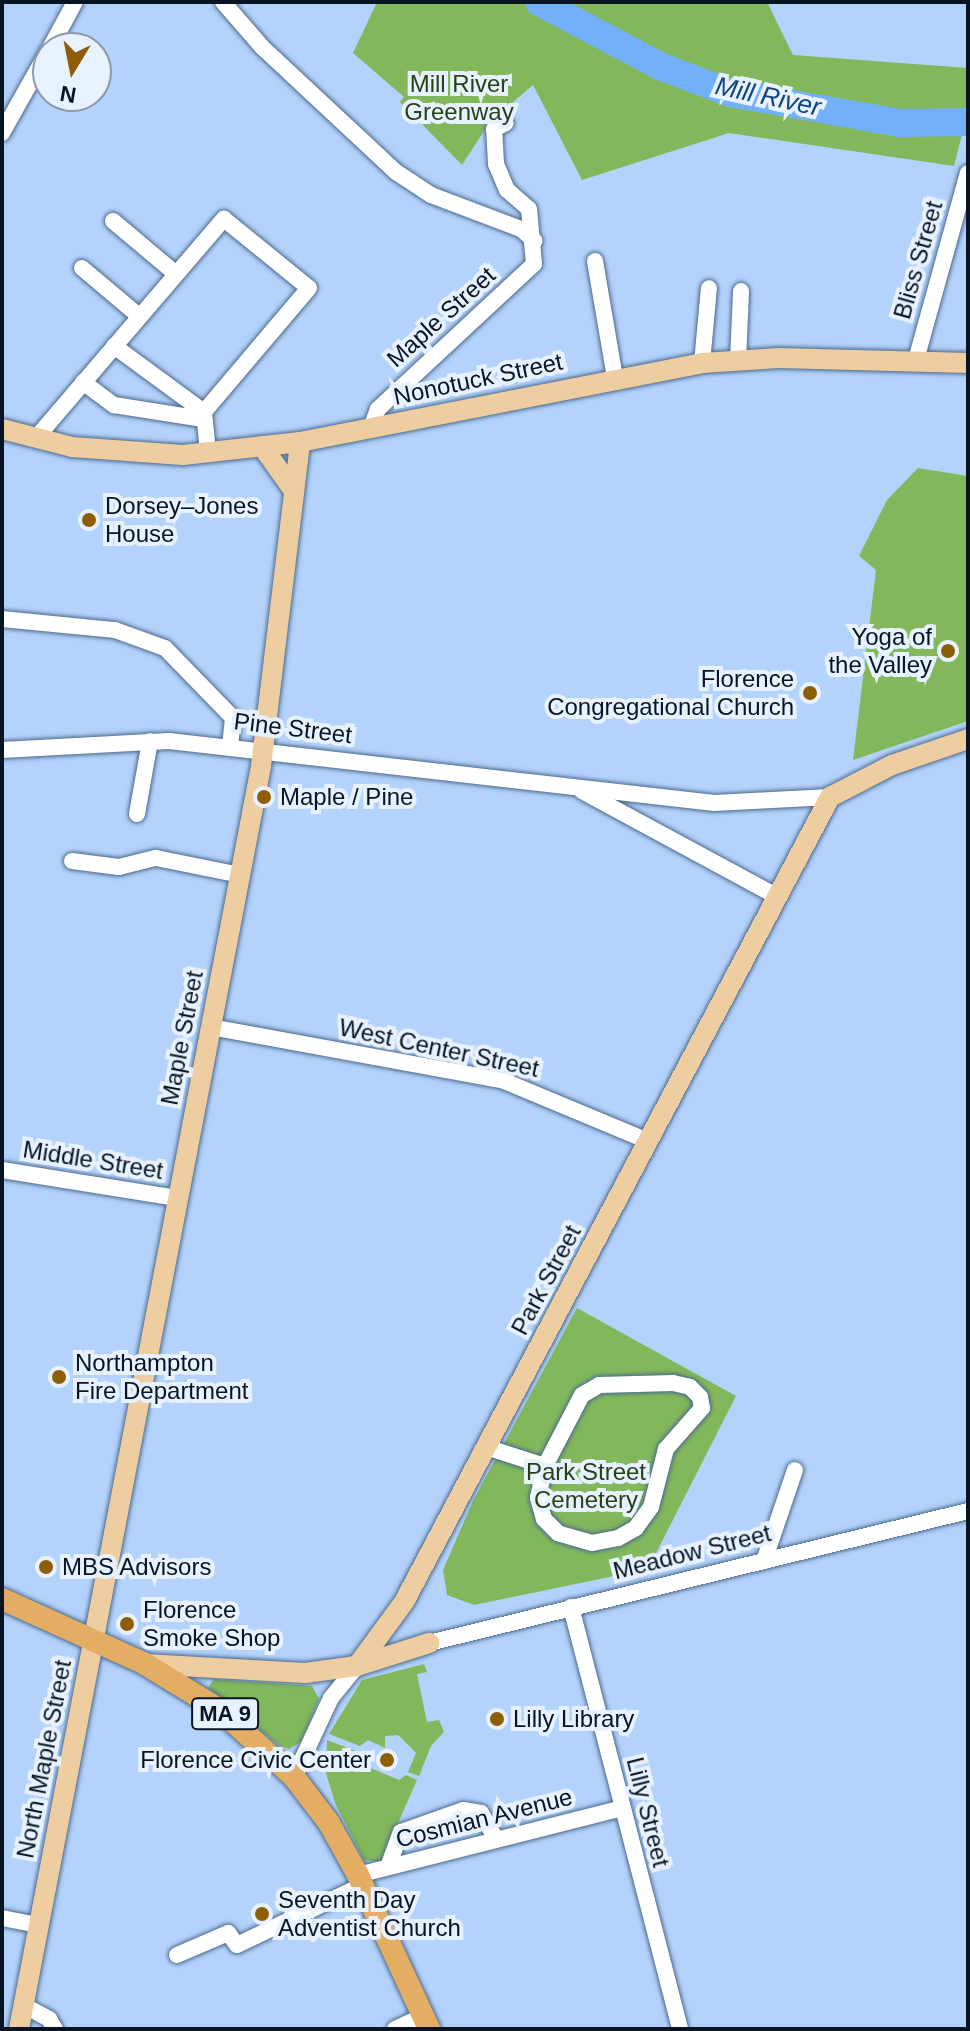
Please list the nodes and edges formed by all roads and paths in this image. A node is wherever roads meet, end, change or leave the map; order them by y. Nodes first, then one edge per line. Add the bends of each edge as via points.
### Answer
1 (75, 2) edge
2 (223, 2) edge
3 (58, 32) edge
4 (32, 79) edge
5 (506, 123) dead end
6 (2, 133) edge
7 (966, 184) edge
8 (113, 221) dead end
9 (535, 241) junction
10 (595, 261) dead end
11 (82, 268) dead end
12 (175, 273) junction
13 (709, 288) dead end
14 (741, 291) dead end
15 (139, 316) junction
16 (114, 346) junction
17 (916, 360) junction
18 (738, 361) junction
19 (702, 363) junction
20 (968, 363) edge
21 (615, 378) junction
22 (83, 382) junction
23 (176, 392) junction
24 (167, 412) junction
25 (203, 416) junction
26 (371, 428) junction
27 (2, 429) edge
28 (36, 438) junction
29 (300, 442) junction
30 (262, 446) junction
31 (208, 452) junction
32 (294, 491) junction
33 (2, 619) edge
34 (968, 739) edge
35 (150, 741) junction
36 (230, 747) junction
37 (2, 750) edge
38 (263, 751) junction
39 (577, 788) junction
40 (830, 797) junction
41 (137, 814) dead end
42 (72, 861) dead end
43 (240, 875) junction
44 (778, 897) junction
45 (211, 1027) junction
46 (648, 1141) junction
47 (2, 1170) edge
48 (177, 1198) junction
49 (486, 1447) junction
50 (545, 1466) junction
51 (795, 1470) dead end
52 (968, 1511) edge
53 (764, 1561) junction
54 (2, 1599) edge
55 (571, 1607) junction
56 (386, 1629) junction
57 (92, 1640) junction
58 (429, 1643) junction
59 (145, 1664) junction
60 (357, 1666) junction
61 (294, 1777) junction
62 (622, 1808) junction
63 (496, 1839) junction
64 (388, 1867) junction
65 (360, 1880) junction
66 (2, 1918) edge
67 (39, 1925) junction
68 (177, 1955) dead end
69 (23, 2005) junction
70 (426, 2023) edge
71 (19, 2029) edge
72 (55, 2029) edge
73 (395, 2029) edge
74 (680, 2029) edge

1 - 3 street
2 - 9 street via 262,47 396,172 431,195 521,229
4 - 6 street
5 - 9 street via 494,129 496,164 507,190 529,209
7 - 17 street, Bliss Street
8 - 12 street
9 - 26 street, Maple Street via 536,258 528,273 378,409
10 - 21 street
11 - 15 street
12 - 15 street
12 - 25 street via 224,219 309,283 308,292
13 - 19 street
14 - 18 street
15 - 16 street
16 - 22 street
16 - 23 street
17 - 18 main road, Nonotuck Street
17 - 20 main road, Nonotuck Street
18 - 19 main road, Nonotuck Street
19 - 21 main road, Nonotuck Street
21 - 26 main road, Nonotuck Street
22 - 24 street via 114,405
22 - 28 street
23 - 24 street
23 - 25 street
24 - 25 street
25 - 31 street
26 - 29 main road, Nonotuck Street
27 - 28 main road, Nonotuck Street
28 - 31 main road, Nonotuck Street via 130,454
29 - 30 main road, Nonotuck Street
29 - 32 main road, Maple Street
30 - 31 main road, Nonotuck Street
30 - 32 main road
32 - 38 main road, Maple Street
33 - 36 street via 115,630 165,648 233,718
34 - 40 main road, Pine Street via 892,765
35 - 36 street, Pine Street
35 - 37 street, Pine Street
35 - 41 street
36 - 38 street, Pine Street
38 - 39 street, Pine Street
38 - 43 main road, Maple Street
39 - 40 street, Pine Street via 714,803
39 - 44 street, Pine Street
40 - 44 main road, Park Street
42 - 43 street via 119,867 156,858
43 - 45 main road, Maple Street
44 - 46 main road, Park Street
45 - 46 street, West Center Street via 504,1081
45 - 48 main road, Maple Street
46 - 49 main road, Park Street
47 - 48 street, Middle Street
48 - 57 main road, Maple Street
49 - 50 street
49 - 56 main road, Park Street
50 - 50 street via 538,1498 544,1519 558,1533 592,1543 618,1538 636,1528 651,1507 666,1449 702,1408 700,1397 690,1387 673,1383 599,1385 582,1395
51 - 53 street
52 - 53 street, Meadow Street
53 - 55 street, Meadow Street
54 - 57 highway, MA 9
55 - 58 street, Meadow Street
55 - 62 street, Lilly Street
56 - 58 main road
56 - 60 main road, Park Street
57 - 59 highway, MA 9
57 - 67 main road, North Maple Street
58 - 60 main road
59 - 60 main road via 305,1673
59 - 61 highway, MA 9 via 220,1710
60 - 61 street, Park Street via 331,1698
61 - 65 highway, MA 9 via 329,1823
62 - 63 street, Cosmian Avenue
62 - 74 street, Lilly Street
63 - 64 street, Cosmian Avenue
63 - 64 street via 481,1813 463,1810 401,1832
64 - 65 street, Cosmian Avenue
65 - 68 street, Cosmian Avenue via 237,1945 228,1933
65 - 70 highway, MA 9
66 - 67 street
67 - 69 main road, North Maple Street
69 - 71 main road, North Maple Street
69 - 72 street via 49,2019
70 - 73 street

